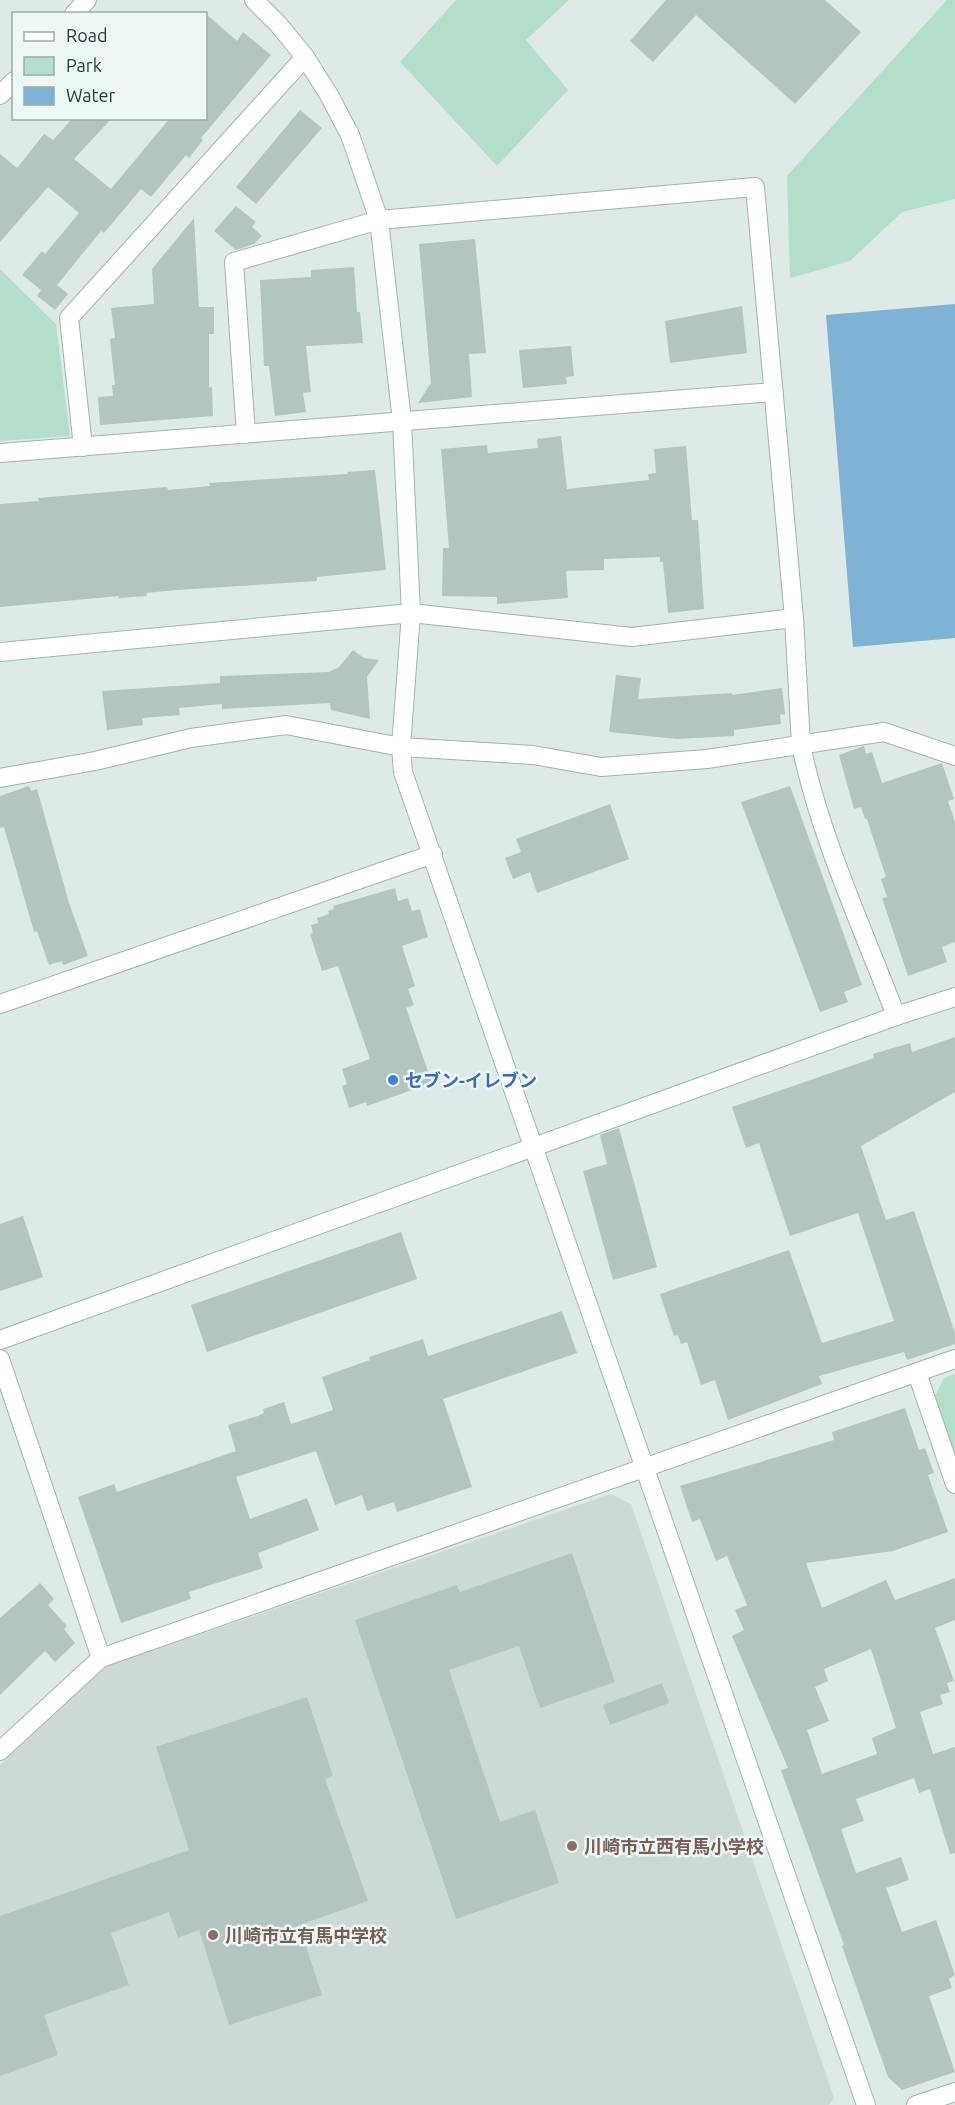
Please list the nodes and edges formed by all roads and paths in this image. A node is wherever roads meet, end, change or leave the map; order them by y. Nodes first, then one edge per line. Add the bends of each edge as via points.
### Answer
1 (87, 0) edge
2 (254, 0) edge
3 (76, 12) edge
4 (305, 57) junction
5 (12, 83) edge
6 (0, 95) edge
7 (380, 220) junction
8 (774, 392) junction
9 (402, 421) junction
10 (246, 434) junction
11 (82, 447) junction
12 (0, 453) edge
13 (411, 613) junction
14 (794, 618) junction
15 (0, 652) edge
16 (801, 745) junction
17 (400, 747) junction
18 (955, 756) edge
19 (0, 778) edge
20 (433, 854) junction
21 (955, 997) edge
22 (0, 1004) edge
23 (897, 1016) junction
24 (534, 1147) junction
25 (0, 1340) edge
26 (0, 1359) edge
27 (955, 1359) edge
28 (917, 1373) junction
29 (646, 1467) junction
30 (955, 1484) edge
31 (101, 1658) junction
32 (0, 1751) edge
33 (955, 2092) edge
34 (866, 2105) edge
35 (916, 2105) edge

1 - 3 street
2 - 4 street
4 - 7 street via 330,94 350,135
4 - 11 street via 69,318
5 - 6 street
7 - 8 street via 755,187
7 - 9 street
7 - 10 street via 234,262
8 - 9 street
8 - 14 street
9 - 10 street
9 - 13 street
10 - 11 street
11 - 12 street
13 - 14 street via 632,637
13 - 15 street
13 - 17 street
14 - 16 street
16 - 17 street via 707,759 601,767 533,755
16 - 18 street via 884,732
16 - 23 street via 831,843
17 - 19 street via 286,726 191,738
17 - 20 street via 403,772
20 - 22 street
20 - 24 street
21 - 23 street
23 - 24 street
24 - 25 street
24 - 29 street
26 - 31 street
27 - 28 street
28 - 29 street
28 - 30 street
29 - 31 street
29 - 34 street
31 - 32 street
33 - 35 street

